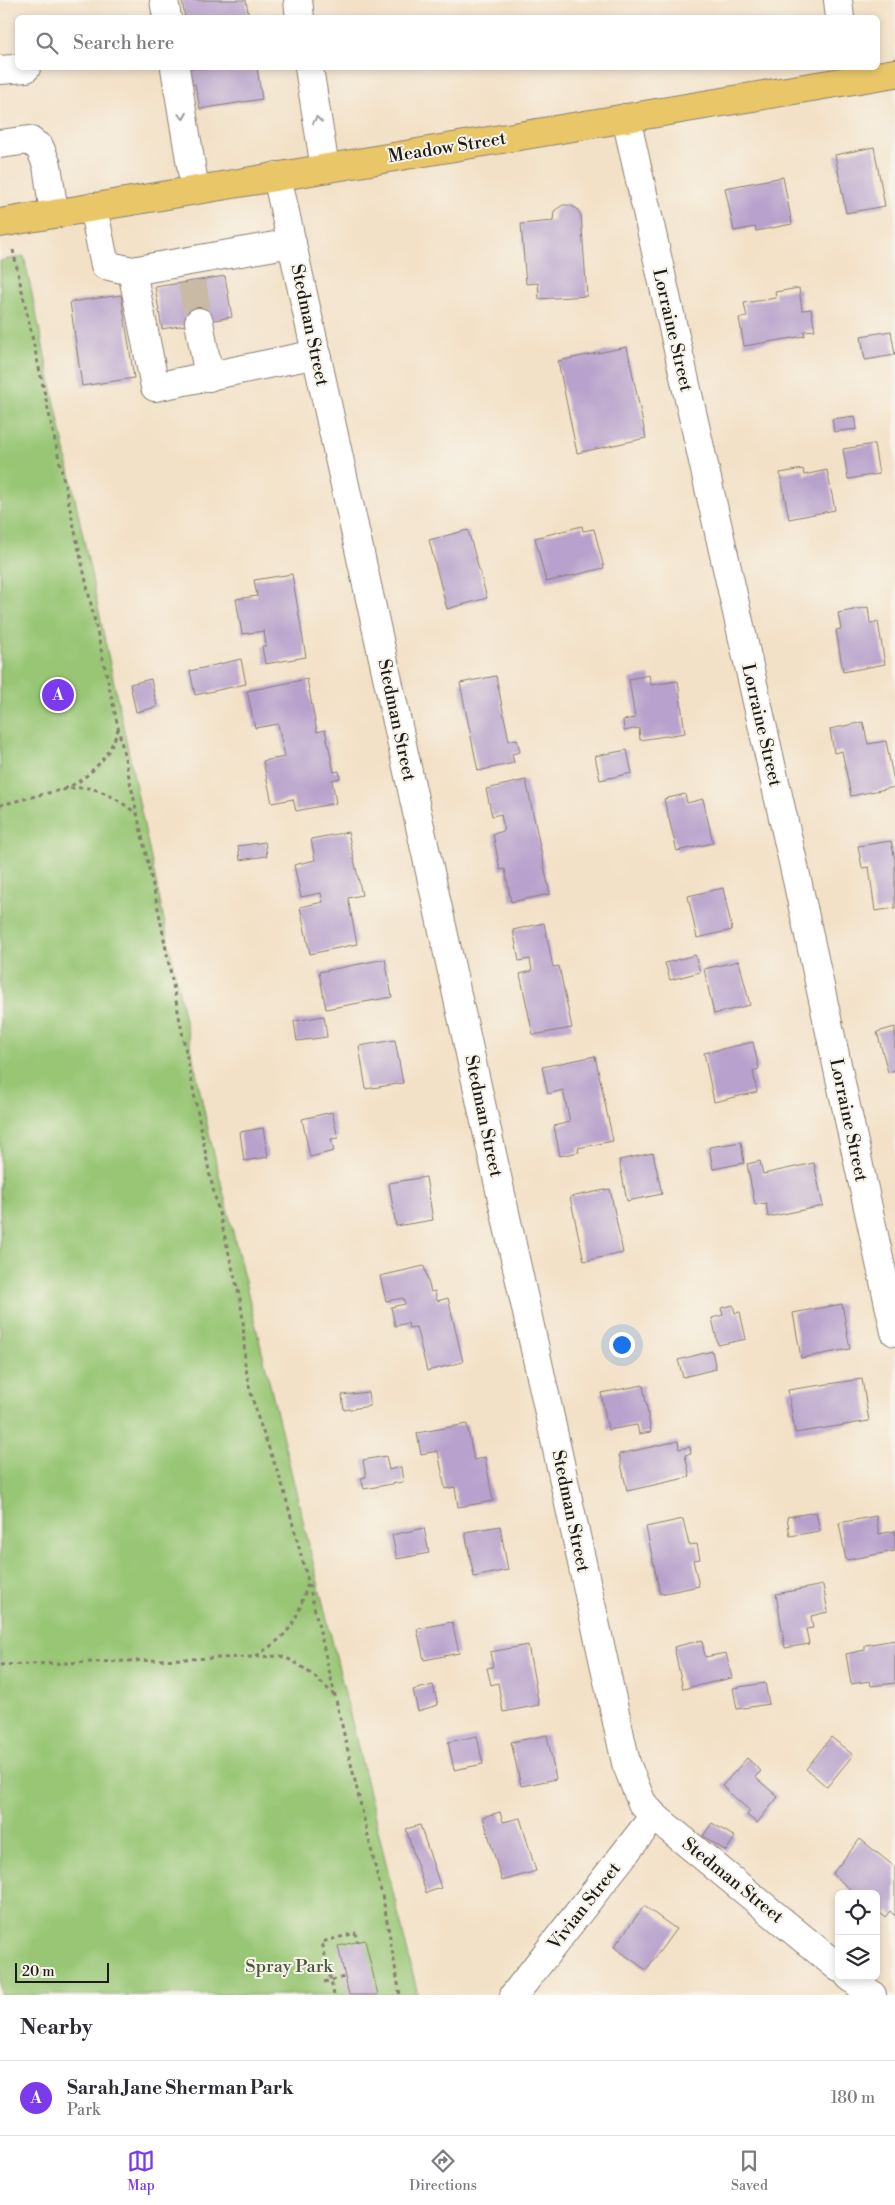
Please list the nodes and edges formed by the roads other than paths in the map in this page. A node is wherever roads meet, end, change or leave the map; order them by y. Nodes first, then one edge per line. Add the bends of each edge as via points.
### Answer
1 (164, 0) edge
2 (298, 0) edge
3 (838, 0) edge
4 (166, 15) edge
5 (300, 15) edge
6 (840, 15) edge
7 (15, 69) edge
8 (0, 70) edge
9 (175, 70) edge
10 (309, 70) edge
11 (845, 74) edge
12 (895, 74) edge
13 (626, 118) junction
14 (0, 144) edge
15 (325, 168) junction
16 (277, 176) junction
17 (195, 190) junction
18 (93, 207) junction
19 (54, 213) junction
20 (4, 222) edge
21 (292, 243) junction
22 (132, 271) junction
23 (198, 322) tunnel mouth
24 (317, 354) junction
25 (210, 377) junction
26 (895, 1332) edge
27 (654, 1816) junction
28 (835, 1965) edge
29 (854, 1980) edge
30 (514, 1995) edge
31 (872, 1995) edge

1 - 4 street
2 - 5 street
3 - 6 street
7 - 8 street
9 -> 17 street
15 -> 10 street
11 - 12 main road, Meadow Street
11 - 13 main road, Meadow Street
13 - 15 main road, Meadow Street
13 - 26 street, Lorraine Street
14 - 19 street via 29,140 40,148 47,166
15 - 16 main road, Meadow Street
16 - 17 main road, Meadow Street
16 - 21 street, Stedman Street
17 - 18 main road, Meadow Street
18 - 19 main road, Meadow Street
18 - 22 street via 105,265
19 - 20 main road, Meadow Street
21 - 22 street via 190,271
21 - 24 street, Stedman Street
22 - 25 street via 155,387
23 - 25 street
24 - 25 street
24 - 27 street, Stedman Street via 620,1742 635,1790
27 - 28 street, Stedman Street
27 - 30 street, Vivian Street
29 - 31 street

